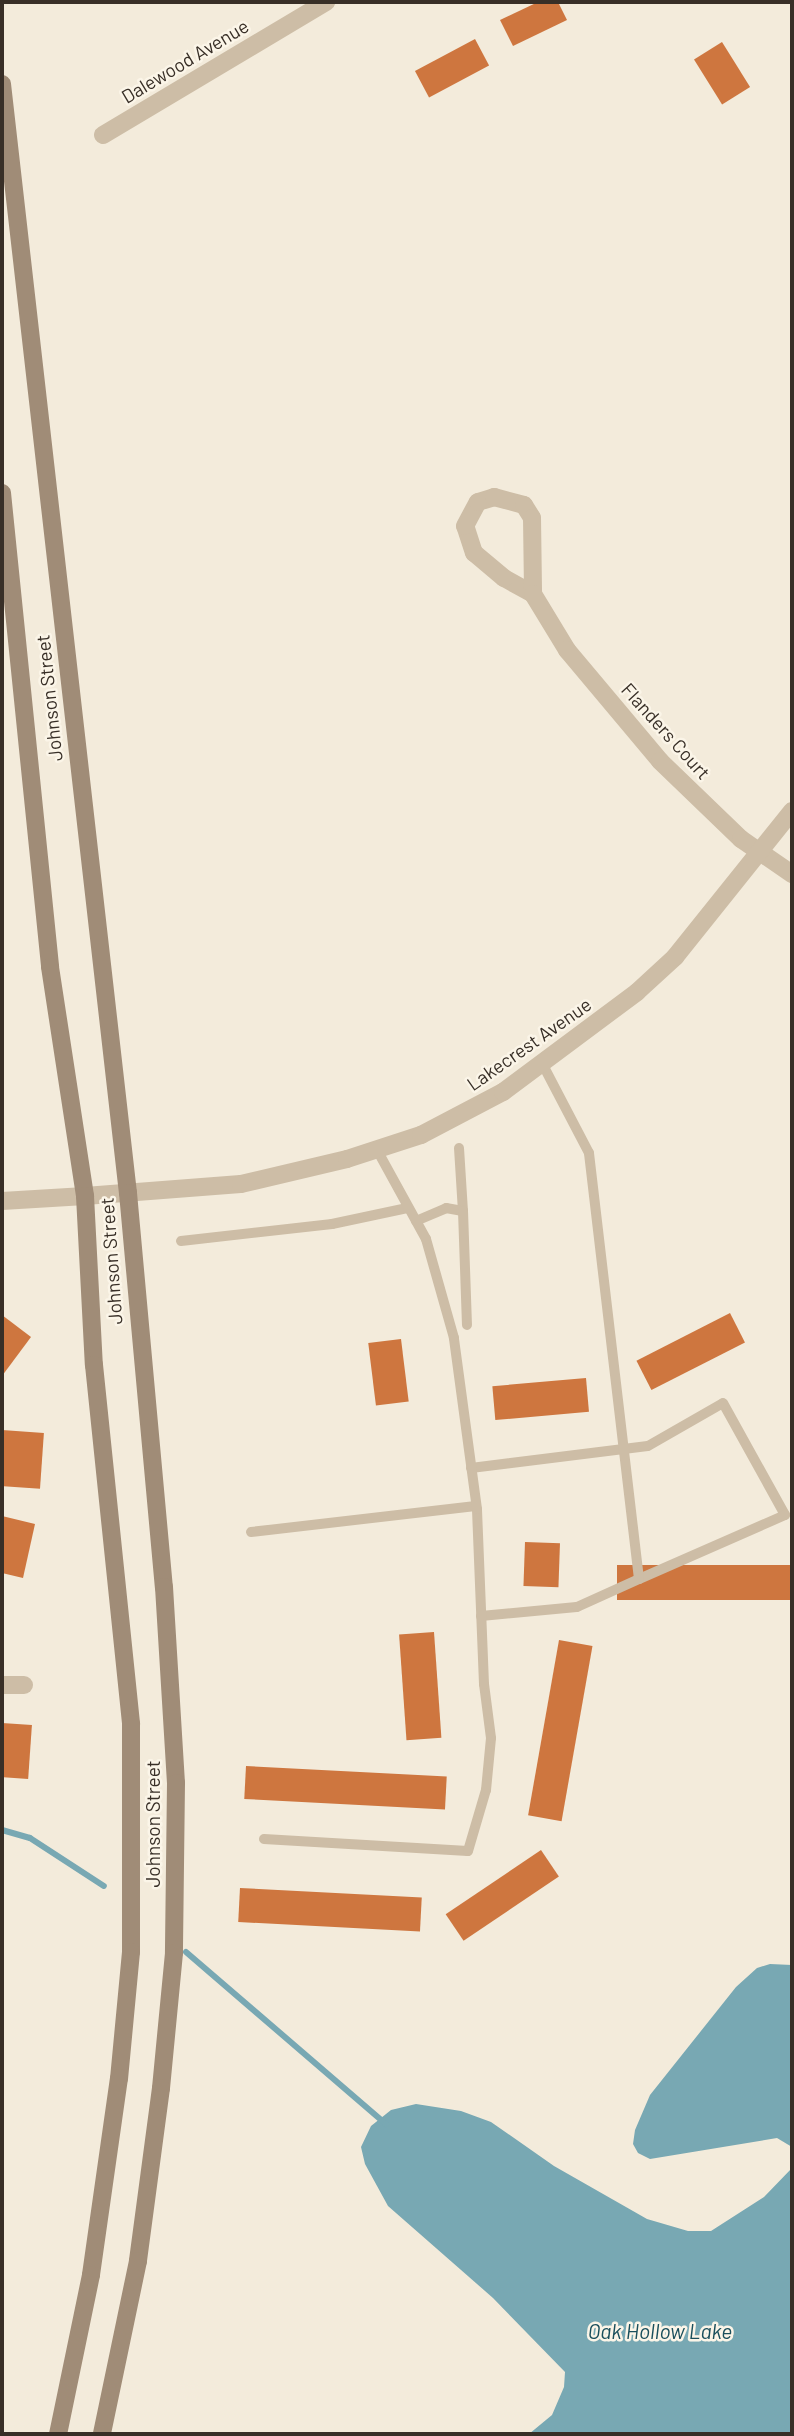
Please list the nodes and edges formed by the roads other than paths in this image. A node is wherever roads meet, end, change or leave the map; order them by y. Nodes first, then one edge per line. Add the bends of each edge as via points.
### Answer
1 (326, 2) edge
2 (2, 84) edge
3 (103, 135) dead end
4 (2, 493) edge
5 (533, 594) junction
6 (792, 811) edge
7 (761, 853) junction
8 (792, 874) edge
9 (542, 1063) junction
10 (376, 1148) junction
11 (459, 1148) dead end
12 (128, 1193) junction
13 (85, 1196) junction
14 (2, 1201) edge
15 (407, 1208) junction
16 (463, 1212) junction
17 (415, 1221) junction
18 (181, 1241) dead end
19 (467, 1325) dead end
20 (623, 1451) junction
21 (471, 1468) junction
22 (476, 1506) junction
23 (251, 1532) dead end
24 (639, 1579) junction
25 (481, 1616) junction
26 (2, 1685) edge
27 (24, 1685) dead end
28 (264, 1839) dead end
29 (58, 2434) edge
30 (102, 2434) edge

1 - 3 street, Dalewood Avenue
2 - 12 main road, Johnson Street
4 - 13 main road, Johnson Street via 50,967
5 - 5 street, Flanders Court via 532,518 524,505 511,499 494,496 478,502 465,526 474,553
5 - 7 street, Flanders Court via 567,650 660,761
6 - 7 street, Lakecrest Avenue
7 - 8 street, Flanders Court
7 - 9 street, Lakecrest Avenue via 675,957 637,992
9 - 10 street, Lakecrest Avenue via 503,1092 421,1135
9 - 20 lane via 589,1153
10 - 12 street, Lakecrest Avenue via 241,1184
10 - 15 lane
11 - 16 lane
12 - 13 street, Lakecrest Avenue
12 - 30 main road, Johnson Street via 170,1681 176,1783 174,1940 161,2088 138,2261
13 - 14 street, Lakecrest Avenue
13 - 29 main road, Johnson Street via 94,1365 131,1724 131,1939 119,2078 91,2275
15 - 17 lane
15 - 18 lane via 332,1224
16 - 17 lane via 446,1208
16 - 19 lane
17 - 21 lane via 426,1239 454,1338
20 - 21 lane
20 - 24 lane
20 - 24 lane via 648,1446 723,1403 786,1514
21 - 22 lane
22 - 23 lane
22 - 25 lane
24 - 25 lane via 577,1607
25 - 28 lane via 491,1738 486,1790 468,1851
26 - 27 street

